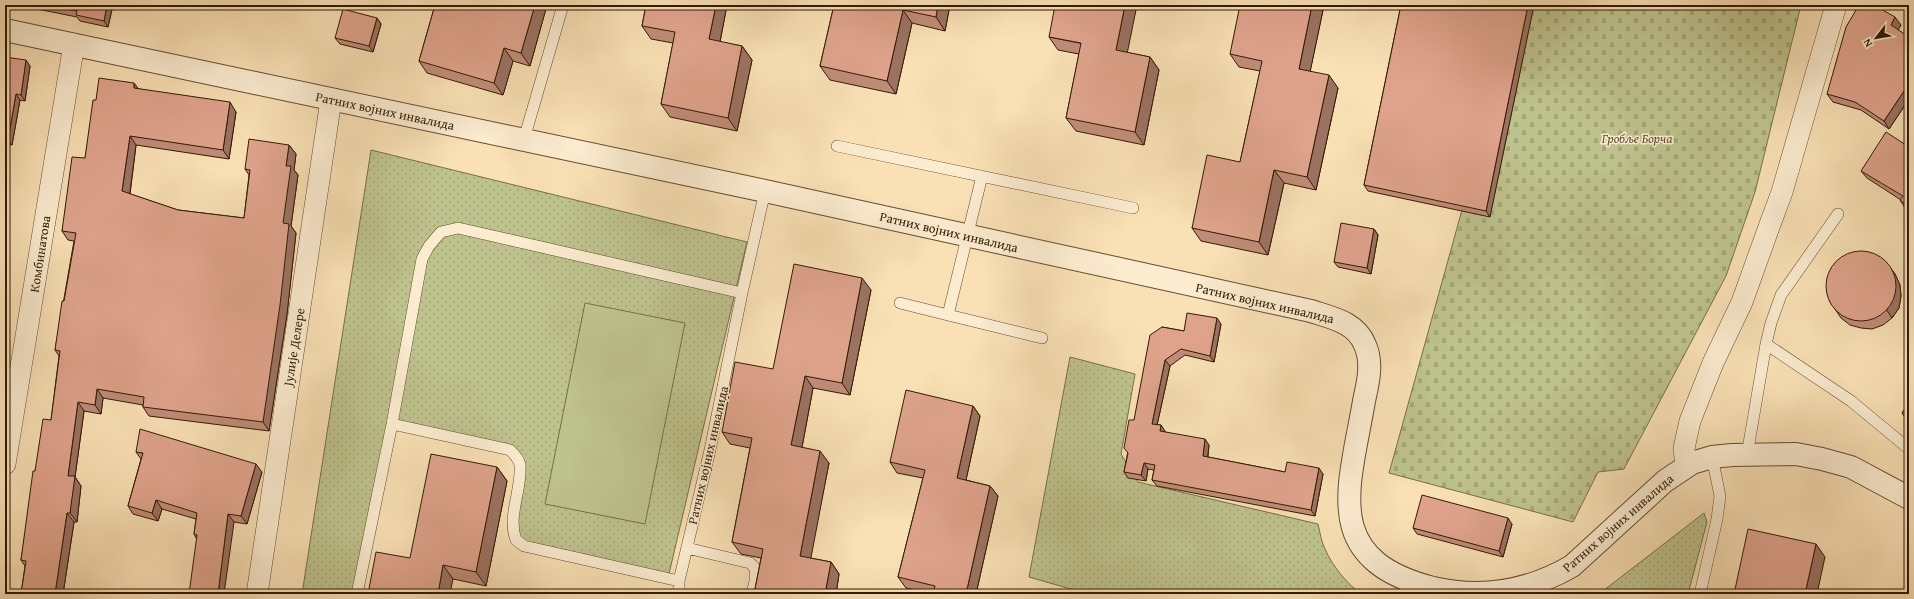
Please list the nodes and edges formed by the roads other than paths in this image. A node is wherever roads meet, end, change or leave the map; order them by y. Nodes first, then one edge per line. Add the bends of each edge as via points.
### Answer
1 (563, 5) edge
2 (1836, 5) edge
3 (5, 30) edge
4 (74, 44) junction
5 (331, 100) junction
6 (524, 139) junction
7 (837, 146) dead end
8 (982, 176) junction
9 (765, 191) junction
10 (1132, 208) dead end
11 (1838, 214) dead end
12 (967, 236) junction
13 (742, 293) junction
14 (900, 303) dead end
15 (948, 315) junction
16 (1042, 338) dead end
17 (1766, 344) junction
18 (392, 424) junction
19 (1909, 449) edge
20 (1747, 454) junction
21 (1712, 457) junction
22 (5, 464) edge
23 (1686, 466) junction
24 (1909, 498) edge
25 (687, 548) junction
26 (679, 581) junction
27 (257, 594) edge
28 (357, 594) edge
29 (679, 594) edge
30 (752, 594) edge
31 (1700, 594) edge

1 - 6 lane
2 - 23 street via 1782,192 1742,302 1713,363 1690,421 1684,448
3 - 4 street, Ратних војних инвалида
4 - 5 street, Ратних војних инвалида
4 - 22 street, Комбинатова
5 - 6 street, Ратних војних инвалида
5 - 27 street, Јулије Делере
6 - 9 street, Ратних војних инвалида
7 - 8 lane
8 - 10 lane
8 - 12 lane
9 - 12 street, Ратних војних инвалида
9 - 13 lane, Ратних војних инвалида
11 - 17 lane via 1781,295
12 - 15 lane
12 - 23 street, Ратних војних инвалида via 1311,311 1346,323 1355,329 1365,345 1370,369 1351,481 1349,512 1353,532 1368,556 1396,575 1425,586 1452,592 1489,593 1514,590 1550,578 1572,566 1665,481
13 - 18 lane via 458,228 441,232 429,246 422,260
13 - 25 lane, Ратних војних инвалида
14 - 15 lane
15 - 16 lane
17 - 19 lane via 1851,402
17 - 20 lane
18 - 26 lane via 510,450 520,465 513,527 516,540 524,546
18 - 28 lane
20 - 21 street, Ратних војних инвалида
20 - 24 street, Ратних војних инвалида via 1796,454 1822,459 1851,467
21 - 23 street, Ратних војних инвалида
21 - 31 lane via 1720,496
25 - 26 lane, Ратних војних инвалида
25 - 30 lane via 750,563 756,575
26 - 29 lane, Ратних војних инвалида

